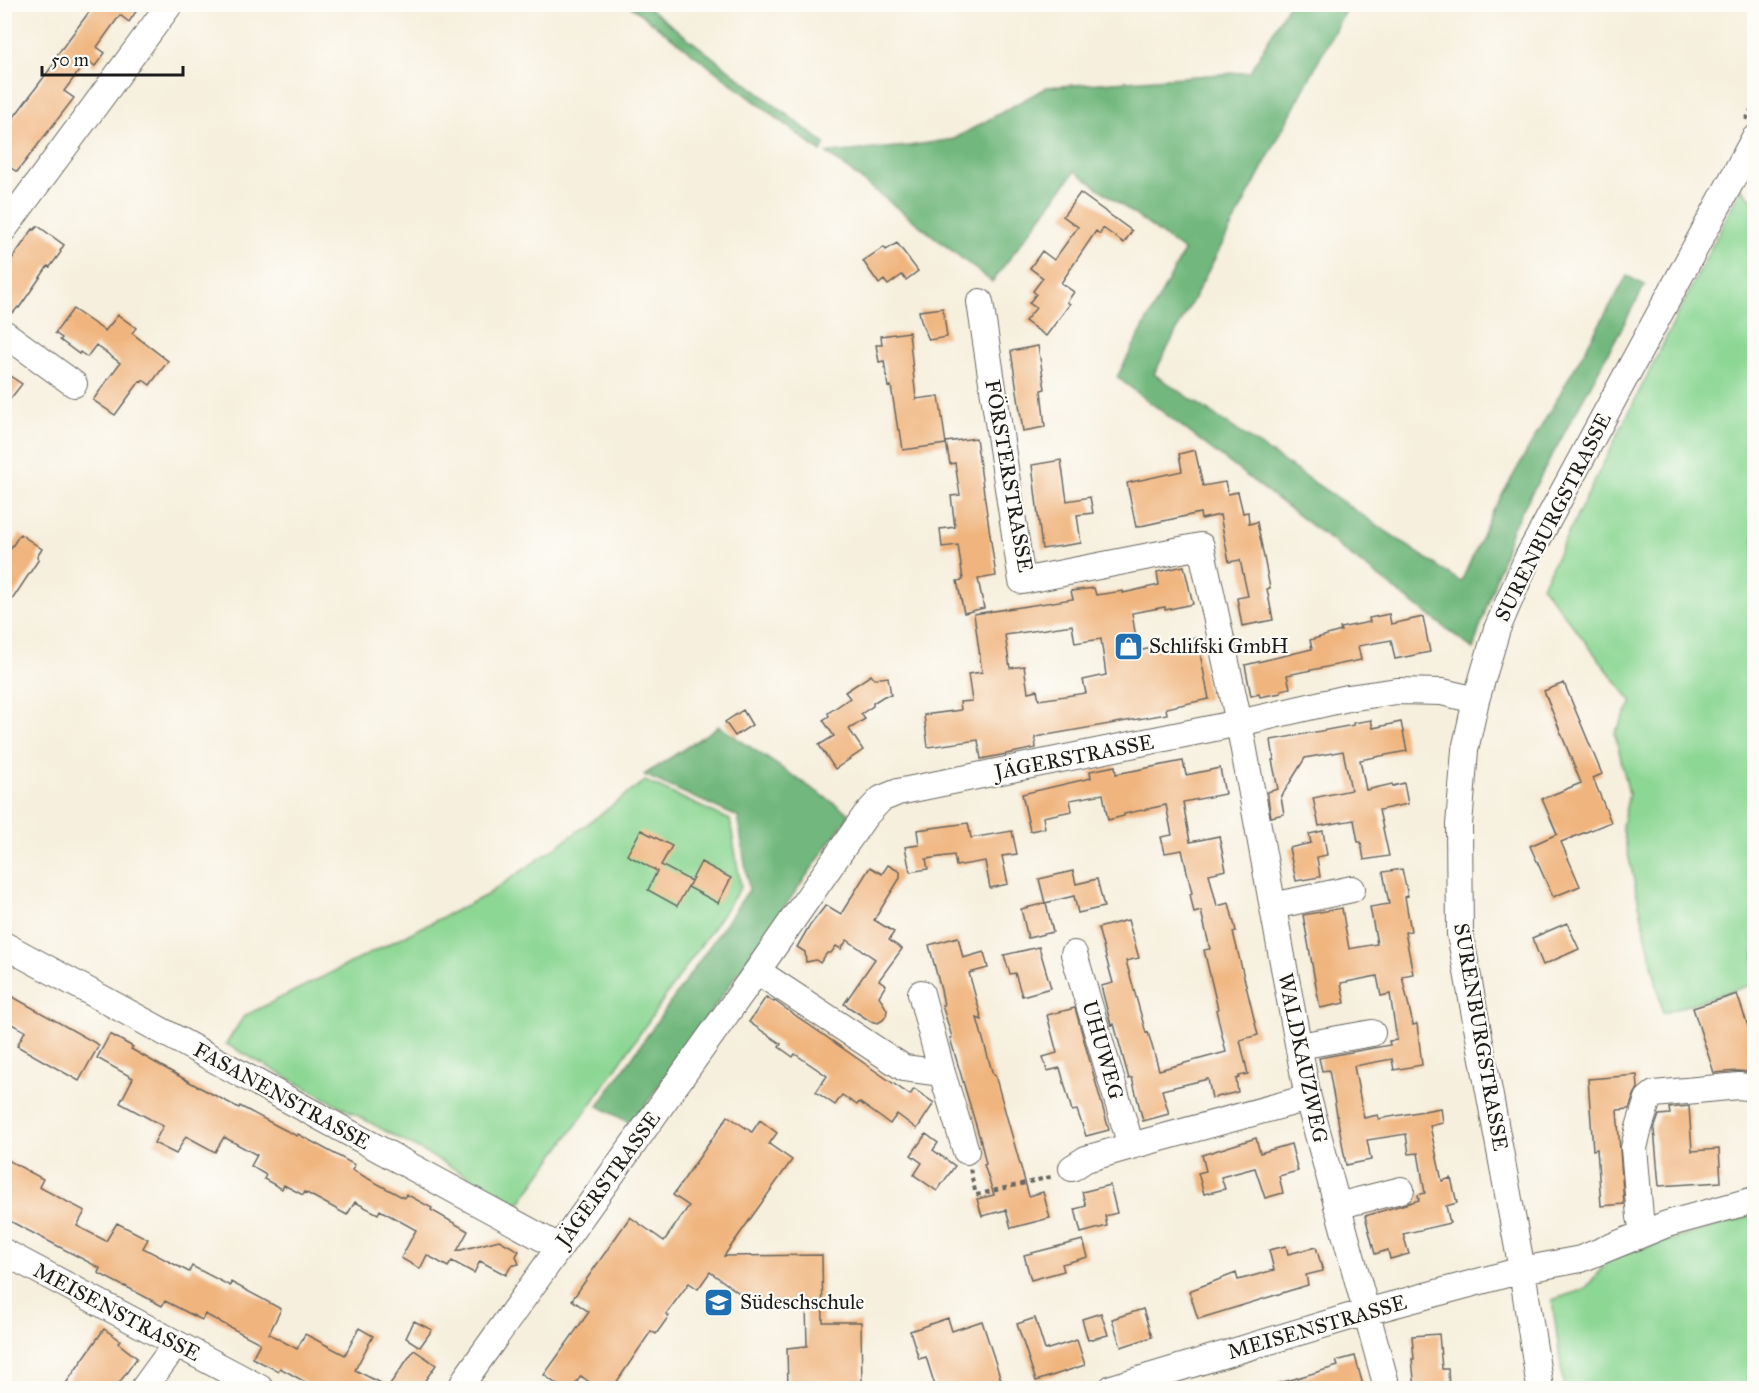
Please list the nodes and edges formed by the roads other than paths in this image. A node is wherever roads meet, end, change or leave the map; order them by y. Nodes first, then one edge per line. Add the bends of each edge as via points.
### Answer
1 (171, 4) edge
2 (1755, 139) edge
3 (4, 229) edge
4 (980, 302) dead end
5 (4, 333) edge
6 (74, 384) dead end
7 (1476, 700) junction
8 (1239, 723) junction
9 (1352, 889) dead end
10 (1273, 906) junction
11 (4, 945) edge
12 (1074, 954) dead end
13 (757, 971) junction
14 (921, 993) dead end
15 (1372, 1033) dead end
16 (1299, 1046) junction
17 (942, 1073) junction
18 (1755, 1090) edge
19 (1308, 1098) junction
20 (1131, 1146) junction
21 (966, 1151) road end
22 (1072, 1168) road end
23 (1401, 1190) dead end
24 (1755, 1200) edge
25 (1337, 1206) junction
26 (1644, 1233) junction
27 (559, 1247) junction
28 (4, 1252) edge
29 (1522, 1270) junction
30 (1366, 1312) junction
31 (176, 1344) junction
32 (144, 1389) edge
33 (260, 1389) edge
34 (461, 1389) edge
35 (1112, 1389) edge
36 (1386, 1389) edge
37 (1540, 1389) edge

1 - 3 street
2 - 7 street, SURENBURGSTRASSE via 1528,557 1497,629
4 - 8 street, FÖRSTERSTRASSE via 1022,581 1201,546
5 - 6 street
7 - 8 street, JÄGERSTRASSE via 1442,692 1398,691 1348,698
7 - 29 street, SURENBURGSTRASSE via 1465,750 1459,825 1460,934
8 - 10 street, WALDKAUZWEG
8 - 13 street, JÄGERSTRASSE via 898,792 881,800
9 - 10 street
10 - 16 street, WALDKAUZWEG
11 - 27 street, FASANENSTRASSE
12 - 20 street, UHUWEG
13 - 17 street via 904,1068
13 - 27 street, JÄGERSTRASSE
14 - 17 street
15 - 16 street
16 - 19 street, WALDKAUZWEG
17 - 21 street
18 - 26 street via 1739,1086 1654,1094 1648,1099 1634,1148
19 - 20 street
19 - 25 street, WALDKAUZWEG
20 - 22 street via 1086,1159
23 - 25 street
24 - 26 street, MEISENSTRASSE
25 - 30 street, WALDKAUZWEG
26 - 29 street, MEISENSTRASSE via 1581,1259
27 - 34 street, JÄGERSTRASSE
28 - 31 street, MEISENSTRASSE
29 - 30 street, MEISENSTRASSE
29 - 37 street, SURENBURGSTRASSE
30 - 35 street, MEISENSTRASSE
30 - 36 street, WALDKAUZWEG
31 - 32 street
31 - 33 street, MEISENSTRASSE

